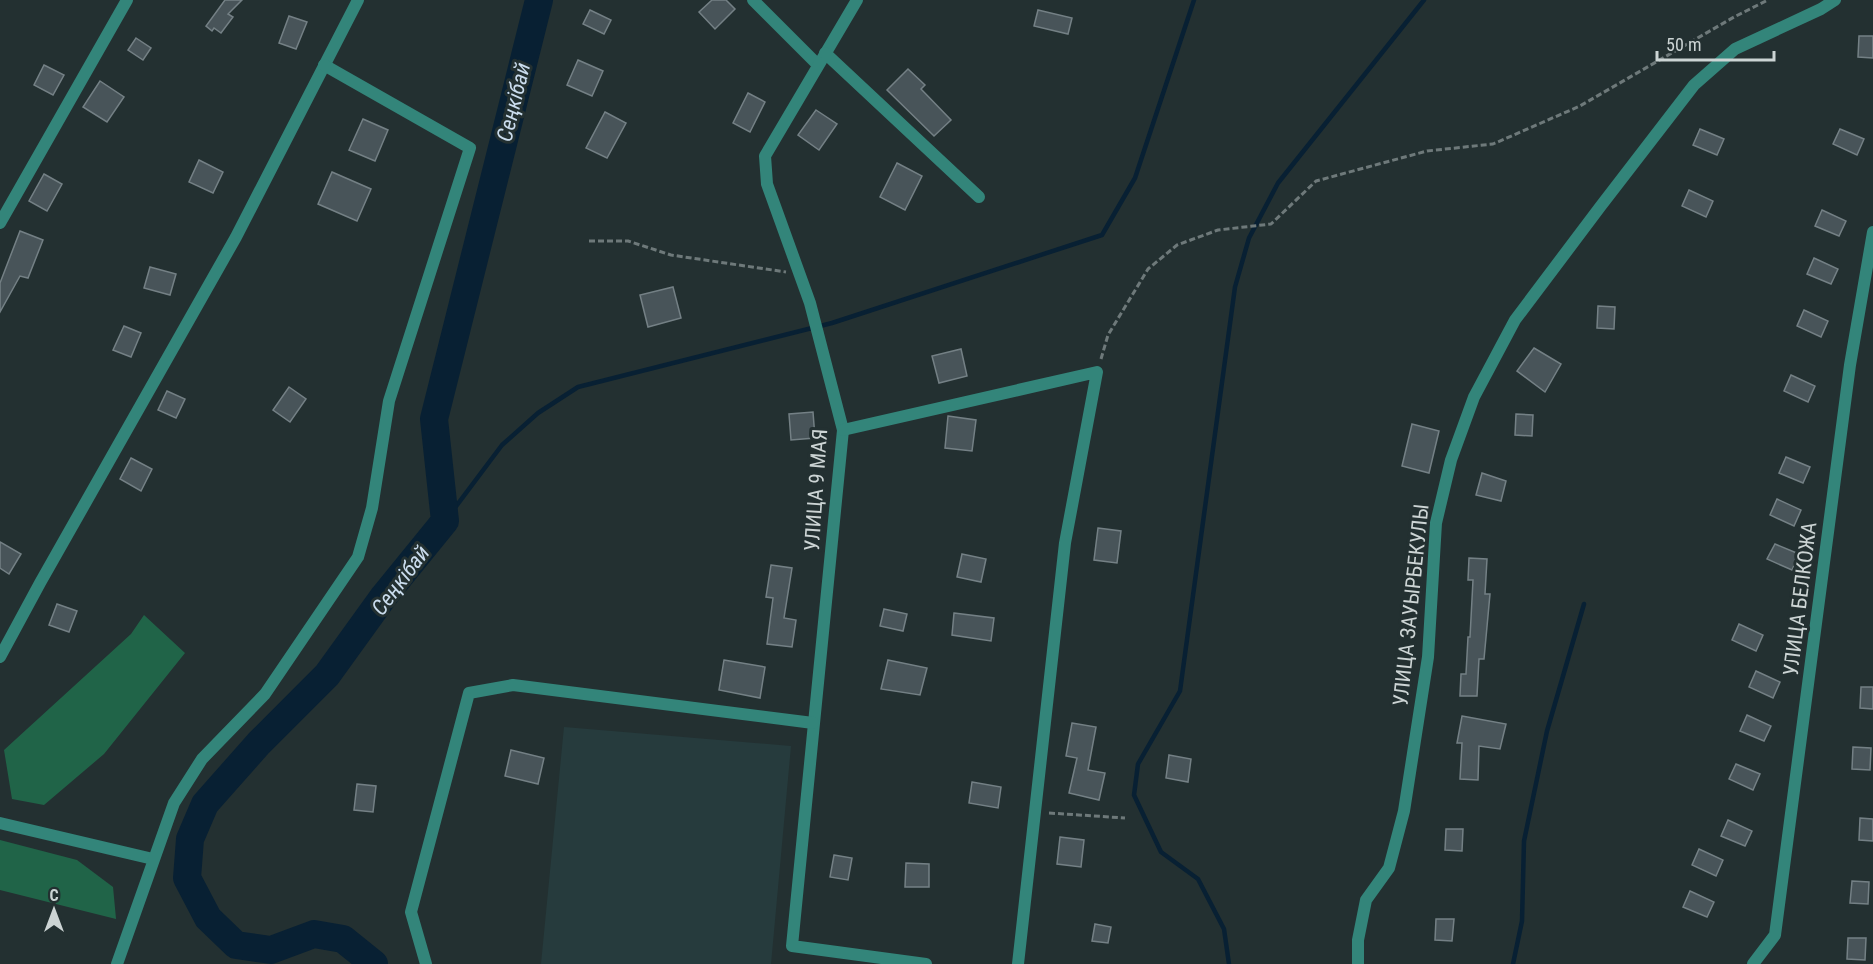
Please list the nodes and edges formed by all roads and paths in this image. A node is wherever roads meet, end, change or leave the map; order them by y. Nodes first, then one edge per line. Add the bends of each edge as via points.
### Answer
1 (128, 0) edge
2 (358, 0) edge
3 (753, 0) edge
4 (857, 0) edge
5 (1768, 0) edge
6 (1835, 0) edge
7 (825, 53) junction
8 (324, 65) junction
9 (818, 65) junction
10 (979, 197) dead end
11 (0, 223) edge
12 (1873, 232) edge
13 (590, 241) dead end
14 (799, 274) junction
15 (1097, 372) junction
16 (843, 430) junction
17 (0, 657) edge
18 (813, 723) junction
19 (1035, 812) junction
20 (1125, 818) dead end
21 (0, 823) edge
22 (153, 859) junction
23 (117, 964) edge
24 (426, 964) edge
25 (926, 964) edge
26 (1018, 964) edge
27 (1358, 964) edge
28 (1753, 964) edge

1 - 11 street
2 - 8 street
3 - 9 street
4 - 7 street, УЛИЦА 9 МАЯ
5 - 15 path via 1580,106 1493,144 1427,152 1316,181 1271,224 1218,230 1177,245 1148,269 1108,335
6 - 27 street, УЛИЦА ЗАУЫРБЕКУЛЫ via 1735,49 1694,85 1515,320 1474,398 1451,460 1436,523 1428,657 1404,811 1389,868 1366,900
7 - 9 street, УЛИЦА 9 МАЯ
7 - 10 street
8 - 17 street via 236,237
8 - 22 street via 470,148 389,401 372,508 358,557 265,694 202,759 174,803
9 - 14 street, УЛИЦА 9 МАЯ via 765,156 767,184
12 - 28 street, УЛИЦА БЕЛКОЖА via 1850,365 1776,934
13 - 14 path via 628,241 671,255
14 - 16 street, УЛИЦА 9 МАЯ
15 - 16 street
15 - 19 street via 1065,543
16 - 18 street, УЛИЦА 9 МАЯ
18 - 24 street via 513,685 469,693 411,912
18 - 25 street, УЛИЦА 9 МАЯ via 792,946
19 - 20 path
19 - 26 street
21 - 22 street
22 - 23 street

